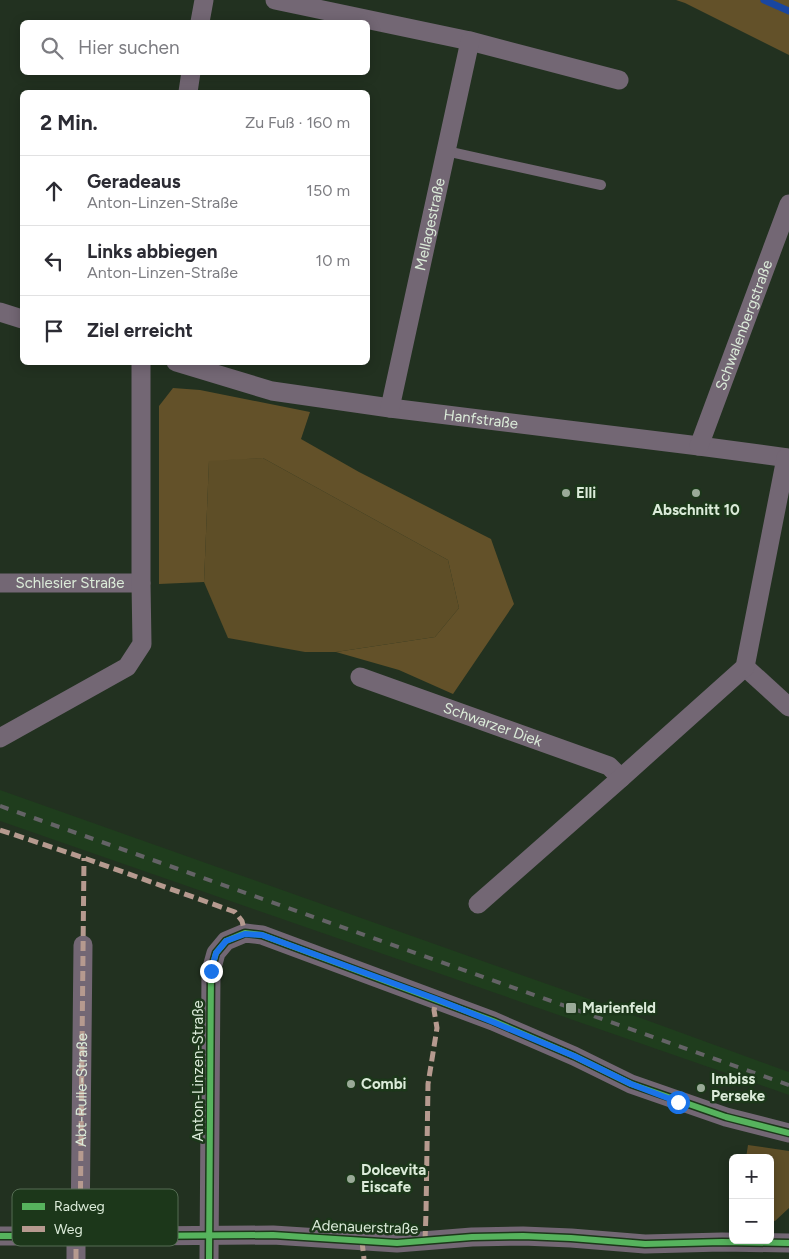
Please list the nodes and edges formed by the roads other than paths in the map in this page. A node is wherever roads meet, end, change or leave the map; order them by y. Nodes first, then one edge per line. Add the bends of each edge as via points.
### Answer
1 (204, 0) edge
2 (275, 0) edge
3 (200, 20) edge
4 (470, 41) junction
5 (191, 75) edge
6 (619, 80) dead end
7 (188, 90) edge
8 (446, 151) junction
9 (601, 185) dead end
10 (789, 204) edge
11 (0, 312) edge
12 (20, 318) edge
13 (141, 365) edge
14 (186, 365) edge
15 (390, 408) junction
16 (699, 446) junction
17 (788, 458) edge
18 (0, 583) edge
19 (141, 583) junction
20 (745, 667) junction
21 (360, 677) dead end
22 (789, 707) edge
23 (0, 738) edge
24 (621, 778) junction
25 (478, 904) dead end
26 (83, 945) dead end
27 (789, 1133) edge
28 (79, 1189) edge
29 (178, 1236) edge
30 (209, 1236) junction
31 (789, 1243) edge
32 (77, 1246) edge
33 (76, 1259) edge
34 (209, 1259) edge

1 - 3 street
2 - 4 street
4 - 6 street
4 - 8 street, Mellagestraße
5 - 7 street
8 - 9 lane
8 - 15 street, Mellagestraße
10 - 16 street, Schwalenbergstraße
11 - 12 street
13 - 19 street
14 - 15 street, Hanfstraße via 272,390
15 - 16 street, Hanfstraße
16 - 17 street, Hanfstraße
17 - 20 street
18 - 19 street, Schlesier Straße
19 - 23 street via 142,644 127,668
20 - 22 street
20 - 24 street
21 - 24 street, Schwarzer Diek via 609,766
24 - 25 street
26 - 28 street, Abt-Rulle-Straße
27 - 30 street, Anton-Linzen-Straße via 678,1102 436,999 262,935 245,934 226,941 216,953 211,971
29 - 30 street, Adenauerstraße
30 - 31 street, Adenauerstraße via 273,1235 397,1243 523,1236 645,1244
30 - 34 street, Anton-Linzen-Straße
32 - 33 street, Abt-Rulle-Straße

